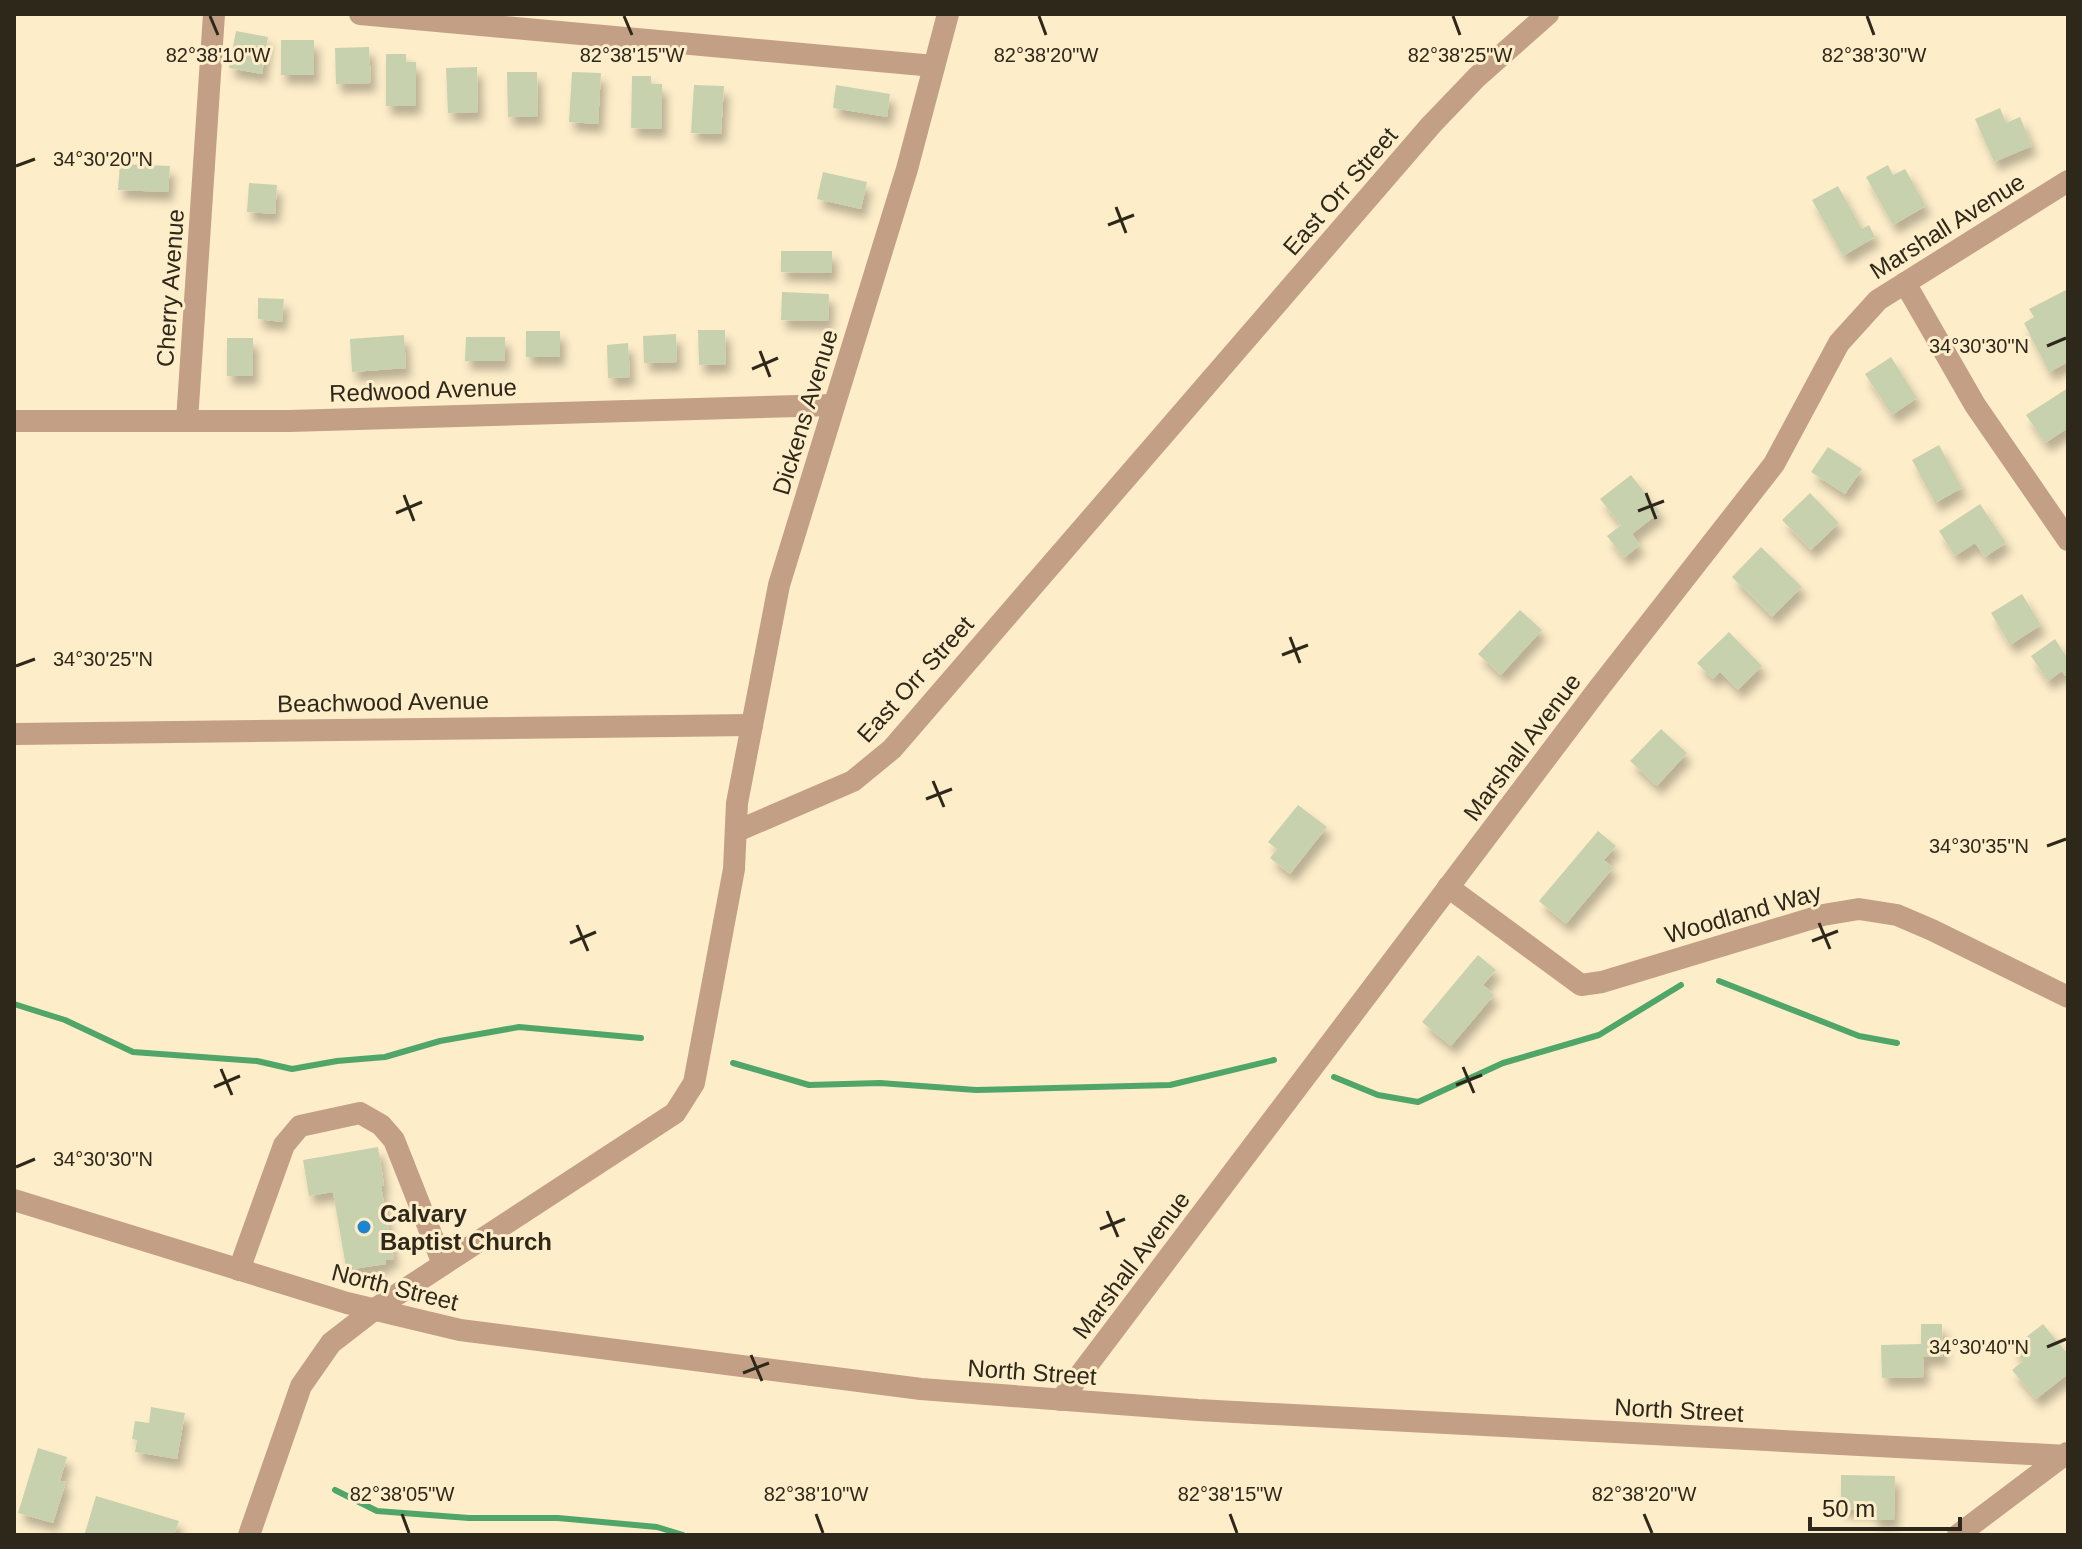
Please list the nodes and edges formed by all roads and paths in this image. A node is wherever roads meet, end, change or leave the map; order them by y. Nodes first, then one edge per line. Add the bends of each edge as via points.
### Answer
1 (214, 14) edge
2 (360, 14) edge
3 (948, 14) edge
4 (1548, 14) edge
5 (440, 17) edge
6 (934, 66) junction
7 (2068, 181) edge
8 (1905, 283) junction
9 (834, 405) junction
10 (14, 421) edge
11 (187, 421) junction
12 (2068, 540) edge
13 (752, 725) junction
14 (14, 734) edge
15 (737, 831) junction
16 (1448, 887) junction
17 (2068, 997) edge
18 (14, 1200) edge
19 (443, 1264) junction
20 (239, 1270) junction
21 (375, 1309) junction
22 (1061, 1400) junction
23 (2066, 1455) edge
24 (249, 1535) edge
25 (1958, 1535) edge

1 - 11 street, Cherry Avenue
2 - 5 street
3 - 6 street, Dickens Avenue
4 - 15 street, East Orr Street via 1431,125 892,749 853,781
5 - 6 street
6 - 9 street, Dickens Avenue
7 - 8 street, Marshall Avenue
8 - 12 street via 1975,405
8 - 16 street, Marshall Avenue via 1878,300 1839,343 1774,464
9 - 11 street, Redwood Avenue
9 - 13 street, Dickens Avenue via 779,585
10 - 11 street, Redwood Avenue
13 - 14 street, Beachwood Avenue
13 - 15 street, Dickens Avenue
15 - 19 street via 694,1083 675,1113
16 - 17 street, Woodland Way via 1581,985 1859,909 1897,915
16 - 22 street, Marshall Avenue
18 - 20 street, North Street
19 - 20 street via 394,1140 360,1113 300,1126 284,1145
19 - 21 street
20 - 21 street, North Street
21 - 22 street, North Street via 460,1330 921,1389
21 - 24 street via 331,1343 301,1386
22 - 23 street, North Street
23 - 25 street

